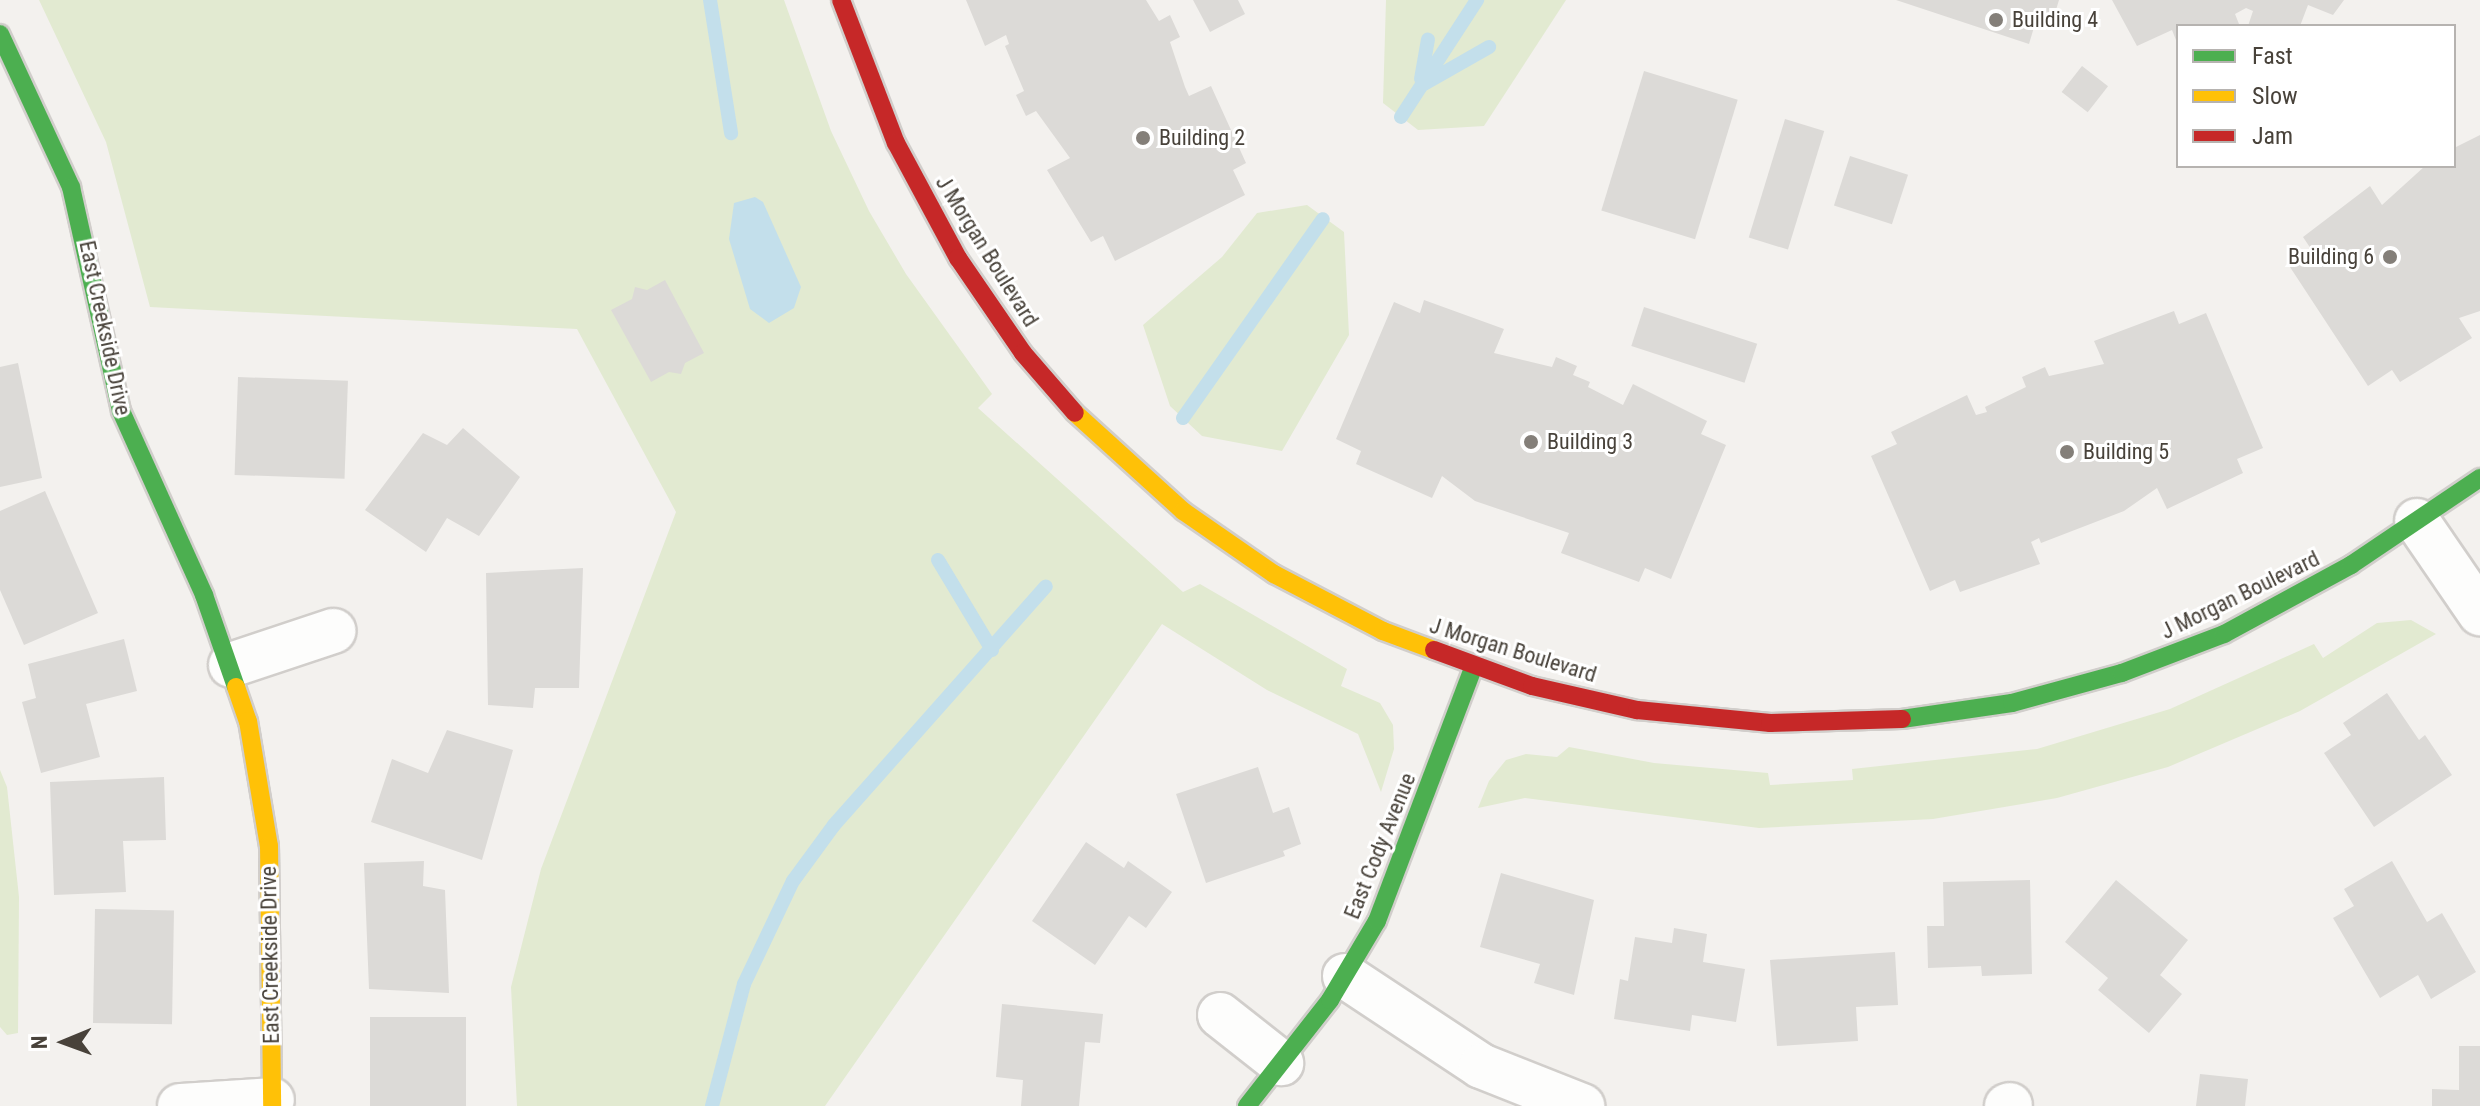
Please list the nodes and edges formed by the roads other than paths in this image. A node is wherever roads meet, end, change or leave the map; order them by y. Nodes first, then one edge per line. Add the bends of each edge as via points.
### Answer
1 (841, 0) edge
2 (0, 34) edge
3 (2480, 478) edge
4 (2417, 521) junction
5 (2480, 613) edge
6 (333, 631) dead end
7 (231, 665) junction
8 (1473, 668) junction
9 (1345, 976) junction
10 (1220, 1015) dead end
11 (1281, 1063) junction
12 (272, 1103) edge
13 (180, 1106) edge
14 (1247, 1106) edge
15 (1582, 1106) edge

1 - 8 street, J Morgan Boulevard via 896,143 952,247 996,318 1079,418 1183,511 1257,564 1383,631
2 - 7 street, East Creekside Drive via 71,187 121,411
3 - 4 street, J Morgan Boulevard
4 - 5 street
4 - 8 street, J Morgan Boulevard via 2321,583 2191,648 2064,690 1962,712 1837,724 1722,720 1590,700
6 - 7 street
7 - 12 street, East Creekside Drive via 258,759 269,846
8 - 9 street, East Cody Avenue via 1396,879
9 - 11 street, East Cody Avenue
9 - 15 street via 1481,1066
10 - 11 street
11 - 14 street, East Cody Avenue
12 - 13 street

